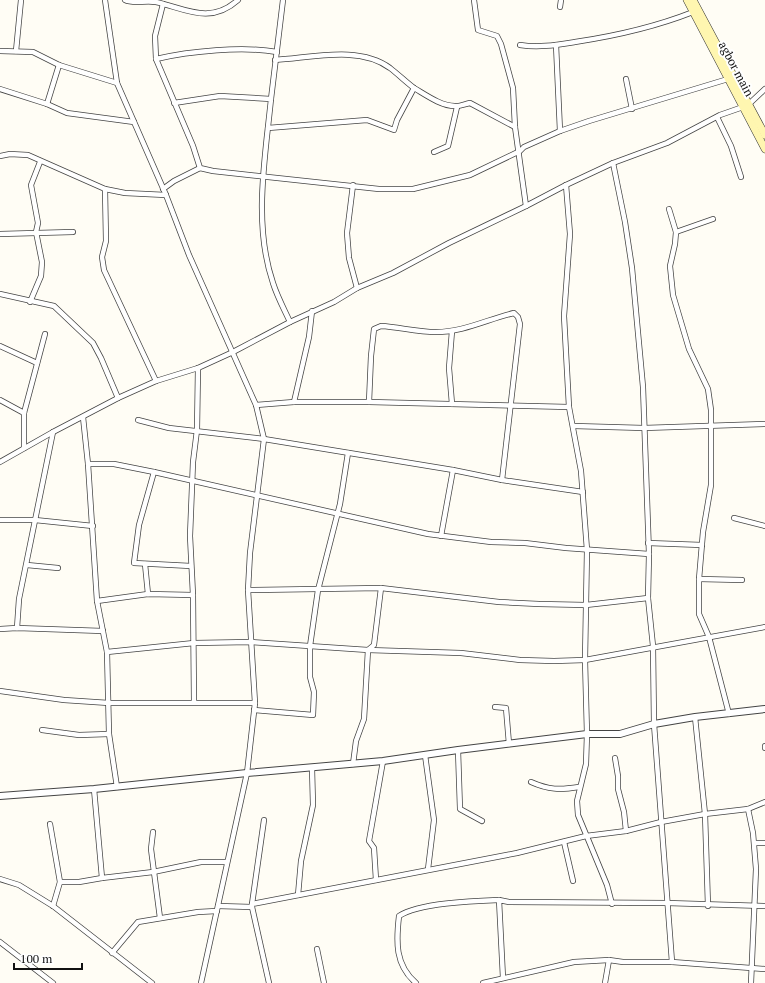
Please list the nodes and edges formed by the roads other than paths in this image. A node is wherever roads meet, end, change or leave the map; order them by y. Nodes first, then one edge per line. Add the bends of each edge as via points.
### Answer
1 (21, 0) edge
2 (105, 0) edge
3 (125, 0) edge
4 (238, 0) edge
5 (283, 0) edge
6 (474, 0) edge
7 (561, 0) edge
8 (687, 0) edge
9 (693, 0) edge
10 (163, 4) junction
11 (560, 7) dead end
12 (693, 12) junction
13 (520, 45) dead end
14 (556, 45) junction
15 (0, 51) edge
16 (16, 51) junction
17 (277, 52) junction
18 (718, 53) junction
19 (156, 59) junction
20 (275, 60) junction
21 (59, 65) junction
22 (728, 78) junction
23 (626, 79) dead end
24 (117, 83) junction
25 (414, 88) junction
26 (0, 89) edge
27 (765, 89) edge
28 (271, 99) junction
29 (174, 103) junction
30 (47, 104) junction
31 (746, 105) junction
32 (457, 107) junction
33 (632, 108) junction
34 (717, 117) junction
35 (134, 122) junction
36 (515, 127) junction
37 (268, 128) junction
38 (560, 131) junction
39 (765, 135) edge
40 (765, 149) edge
41 (520, 151) junction
42 (434, 152) dead end
43 (0, 156) edge
44 (40, 162) junction
45 (613, 163) junction
46 (200, 168) junction
47 (263, 176) junction
48 (741, 177) dead end
49 (353, 185) junction
50 (566, 185) junction
51 (163, 189) junction
52 (105, 190) junction
53 (166, 195) junction
54 (526, 206) junction
55 (669, 209) dead end
56 (713, 219) dead end
57 (36, 232) junction
58 (73, 232) dead end
59 (676, 232) junction
60 (0, 234) edge
61 (358, 288) junction
62 (0, 294) edge
63 (30, 302) junction
64 (312, 311) junction
65 (290, 322) junction
66 (452, 331) junction
67 (45, 334) dead end
68 (0, 346) edge
69 (233, 352) junction
70 (37, 363) junction
71 (198, 368) junction
72 (156, 381) junction
73 (118, 398) junction
74 (0, 400) edge
75 (294, 402) junction
76 (369, 402) junction
77 (452, 404) junction
78 (256, 405) junction
79 (510, 405) junction
80 (569, 407) junction
81 (24, 413) junction
82 (83, 417) junction
83 (138, 420) dead end
84 (713, 424) junction
85 (765, 424) edge
86 (574, 426) junction
87 (644, 428) junction
88 (197, 430) junction
89 (53, 432) junction
90 (264, 439) junction
91 (24, 448) junction
92 (348, 453) junction
93 (0, 462) edge
94 (88, 464) junction
95 (453, 470) junction
96 (154, 472) junction
97 (502, 480) junction
98 (192, 481) junction
99 (582, 492) junction
100 (258, 495) junction
101 (338, 514) junction
102 (734, 518) dead end
103 (0, 520) edge
104 (35, 520) junction
105 (93, 526) junction
106 (765, 526) edge
107 (441, 536) junction
108 (648, 543) junction
109 (702, 545) junction
110 (587, 550) junction
111 (649, 554) junction
112 (145, 564) junction
113 (27, 565) junction
114 (191, 566) junction
115 (58, 568) dead end
116 (699, 579) junction
117 (742, 580) dead end
118 (381, 588) junction
119 (248, 590) junction
120 (318, 590) junction
121 (148, 594) junction
122 (193, 595) junction
123 (648, 598) junction
124 (97, 600) junction
125 (586, 604) junction
126 (765, 627) edge
127 (17, 628) junction
128 (0, 629) edge
129 (103, 631) junction
130 (709, 637) junction
131 (251, 642) junction
132 (194, 643) junction
133 (310, 646) junction
134 (653, 646) junction
135 (368, 650) junction
136 (107, 652) junction
137 (585, 660) junction
138 (0, 691) edge
139 (194, 702) junction
140 (109, 703) junction
141 (254, 703) junction
142 (495, 707) dead end
143 (765, 709) edge
144 (254, 710) junction
145 (729, 714) junction
146 (696, 717) junction
147 (654, 724) junction
148 (42, 730) dead end
149 (109, 734) junction
150 (587, 734) junction
151 (509, 744) junction
152 (458, 750) junction
153 (425, 755) junction
154 (615, 758) dead end
155 (383, 761) junction
156 (353, 764) junction
157 (312, 768) junction
158 (247, 773) junction
159 (530, 782) dead end
160 (117, 787) junction
161 (579, 787) junction
162 (94, 789) junction
163 (0, 796) edge
164 (765, 802) edge
165 (748, 809) junction
166 (705, 814) junction
167 (264, 820) dead end
168 (482, 821) dead end
169 (660, 822) junction
170 (50, 824) dead end
171 (626, 831) junction
172 (153, 832) dead end
173 (586, 836) junction
174 (564, 842) junction
175 (755, 843) junction
176 (765, 843) edge
177 (227, 862) junction
178 (428, 869) junction
179 (153, 872) junction
180 (102, 878) junction
181 (0, 879) edge
182 (376, 880) junction
183 (573, 881) dead end
184 (60, 882) junction
185 (298, 895) junction
186 (499, 900) junction
187 (667, 903) junction
188 (612, 904) junction
189 (252, 905) junction
190 (53, 906) junction
191 (708, 906) junction
192 (754, 906) junction
193 (765, 906) edge
194 (217, 908) junction
195 (160, 918) junction
196 (0, 942) edge
197 (317, 949) dead end
198 (112, 953) junction
199 (609, 960) junction
200 (672, 962) junction
201 (753, 968) junction
202 (765, 970) edge
203 (503, 978) junction
204 (53, 983) edge
205 (152, 983) edge
206 (201, 983) edge
207 (269, 983) edge
208 (324, 983) edge
209 (416, 983) edge
210 (483, 983) edge
211 (605, 983) edge
212 (752, 983) edge

1 - 16 street
2 - 24 street
3 - 10 street
4 - 10 street via 214,13 191,13
5 - 17 street
6 - 36 street via 478,30 497,36 501,44 513,88
7 - 11 street
8 - 12 main road, agbor main
9 - 18 main road, agbor main
10 - 19 street via 155,36
12 - 14 street via 654,26
12 - 18 main road, agbor main
13 - 14 street
14 - 38 street
15 - 16 street
16 - 21 street via 33,52
17 - 19 street via 253,49 181,53
17 - 20 street
18 - 22 main road, agbor main
18 - 31 main road, agbor main
19 - 29 street
20 - 25 street via 331,54 365,58 391,69
20 - 28 street
21 - 24 street
21 - 30 street
22 - 31 main road, agbor main
22 - 33 street
23 - 33 street
24 - 35 street
25 - 32 street
25 - 37 street via 394,130 366,120
26 - 30 street
27 - 31 street
28 - 29 street via 220,96
28 - 37 street
29 - 46 street
30 - 35 street via 68,113
31 - 34 street
31 - 39 main road, agbor main
31 - 40 main road, agbor main
32 - 36 street via 470,103
32 - 42 street via 448,146
33 - 38 street
34 - 45 street via 666,143
34 - 48 street via 731,146
35 - 51 street
36 - 41 street
37 - 47 street
38 - 41 street
41 - 49 street via 470,176 413,189 379,189
41 - 54 street
43 - 44 street via 28,155 38,158
44 - 52 street via 83,178
44 - 57 street via 31,185 38,223
45 - 50 street
45 - 87 street via 632,268 643,387
46 - 47 street
46 - 51 street
47 - 49 street
47 - 65 street via 266,252 272,283
49 - 61 street via 347,234
50 - 54 street
50 - 80 street via 570,234 564,316
51 - 53 street
52 - 53 street
52 - 72 street via 106,241 102,257 104,270
53 - 69 street via 189,255
54 - 61 street
55 - 59 street
56 - 59 street
57 - 58 street
57 - 60 street
57 - 63 street via 42,262 41,276
59 - 84 street via 670,266 673,295 689,349 708,389
61 - 64 street
62 - 63 street
63 - 73 street via 54,306 93,343
64 - 65 street
64 - 75 street via 309,337
65 - 69 street
66 - 76 street via 430,332 381,326 374,329 370,356
66 - 77 street via 449,368
66 - 79 street via 514,313 518,317 520,324
67 - 70 street
68 - 70 street
69 - 71 street
69 - 78 street
70 - 81 street
71 - 72 street
71 - 88 street
72 - 73 street
73 - 82 street
74 - 81 street
75 - 76 street
75 - 78 street
76 - 77 street
77 - 79 street
78 - 90 street
79 - 80 street
79 - 97 street
80 - 86 street
81 - 91 street
82 - 89 street
82 - 94 street
83 - 88 street via 169,428
84 - 85 street
84 - 87 street
84 - 109 street via 711,485
86 - 87 street
86 - 99 street
87 - 108 street
88 - 90 street
88 - 98 street
89 - 91 street
89 - 104 street
90 - 92 street
90 - 100 street
91 - 93 street
92 - 95 street
92 - 101 street
94 - 96 street via 114,464
94 - 105 street
95 - 97 street
95 - 107 street
96 - 98 street
96 - 112 street via 135,548 134,563
97 - 99 street
98 - 100 street
98 - 114 street
99 - 110 street
100 - 101 street
100 - 119 street
101 - 107 street
101 - 120 street
102 - 106 street
103 - 104 street
104 - 105 street
104 - 113 street
105 - 124 street
107 - 110 street
108 - 109 street
108 - 111 street
109 - 116 street
110 - 111 street
110 - 125 street
111 - 123 street
112 - 114 street
112 - 121 street
113 - 115 street
113 - 127 street via 19,599
114 - 122 street
116 - 117 street
116 - 130 street via 699,614
118 - 120 street
118 - 125 street via 499,602
118 - 135 street via 374,645
119 - 120 street
119 - 131 street
120 - 133 street
121 - 122 street
121 - 124 street
122 - 132 street
123 - 125 street
123 - 134 street
124 - 129 street
125 - 137 street
126 - 130 street
127 - 128 street
127 - 129 street
129 - 136 street
130 - 134 street
130 - 145 street
131 - 132 street
131 - 133 street
131 - 141 street
132 - 136 street
132 - 139 street
133 - 135 street
133 - 144 street via 314,715
134 - 137 street
134 - 147 street
135 - 137 street via 461,654 520,660
135 - 156 street via 364,719 356,741
136 - 140 street
137 - 150 street
138 - 140 street
139 - 140 street
139 - 141 street
140 - 149 street
141 - 144 street
142 - 151 street via 506,708
143 - 145 street
144 - 158 street
145 - 146 street
146 - 147 street
146 - 166 street
147 - 150 street via 620,734
147 - 169 street
148 - 149 street via 79,735
149 - 160 street
150 - 151 street
150 - 161 street via 586,764
151 - 152 street
152 - 153 street
152 - 168 street via 460,809
153 - 155 street
153 - 178 street via 434,820
154 - 171 street
155 - 156 street
155 - 182 street via 369,841 374,848
156 - 157 street
157 - 158 street
157 - 185 street via 313,805 301,861
158 - 160 street
158 - 177 street
159 - 161 street via 559,790
160 - 162 street
161 - 173 street via 578,815 586,830
162 - 163 street
162 - 180 street
164 - 165 street
165 - 166 street
165 - 175 street
166 - 169 street
166 - 191 street
167 - 189 street
169 - 171 street
169 - 187 street
170 - 184 street
171 - 173 street
172 - 179 street
173 - 174 street
173 - 188 street via 607,885
174 - 178 street
174 - 183 street
175 - 176 street
175 - 192 street
177 - 179 street via 201,862
177 - 194 street
178 - 182 street
179 - 180 street
179 - 195 street
180 - 184 street
181 - 190 street via 19,885
182 - 185 street
184 - 190 street
185 - 189 street
186 - 188 street
186 - 203 street
186 - 209 street via 413,909 399,916 399,959 402,969
187 - 188 street
187 - 191 street
187 - 200 street
189 - 194 street
189 - 207 street
190 - 198 street
191 - 192 street
192 - 193 street
192 - 201 street
194 - 195 street
194 - 206 street
195 - 198 street via 138,922
196 - 204 street
197 - 208 street
198 - 205 street
199 - 200 street
199 - 203 street via 574,962
199 - 211 street
200 - 201 street
201 - 202 street
201 - 212 street
203 - 210 street

